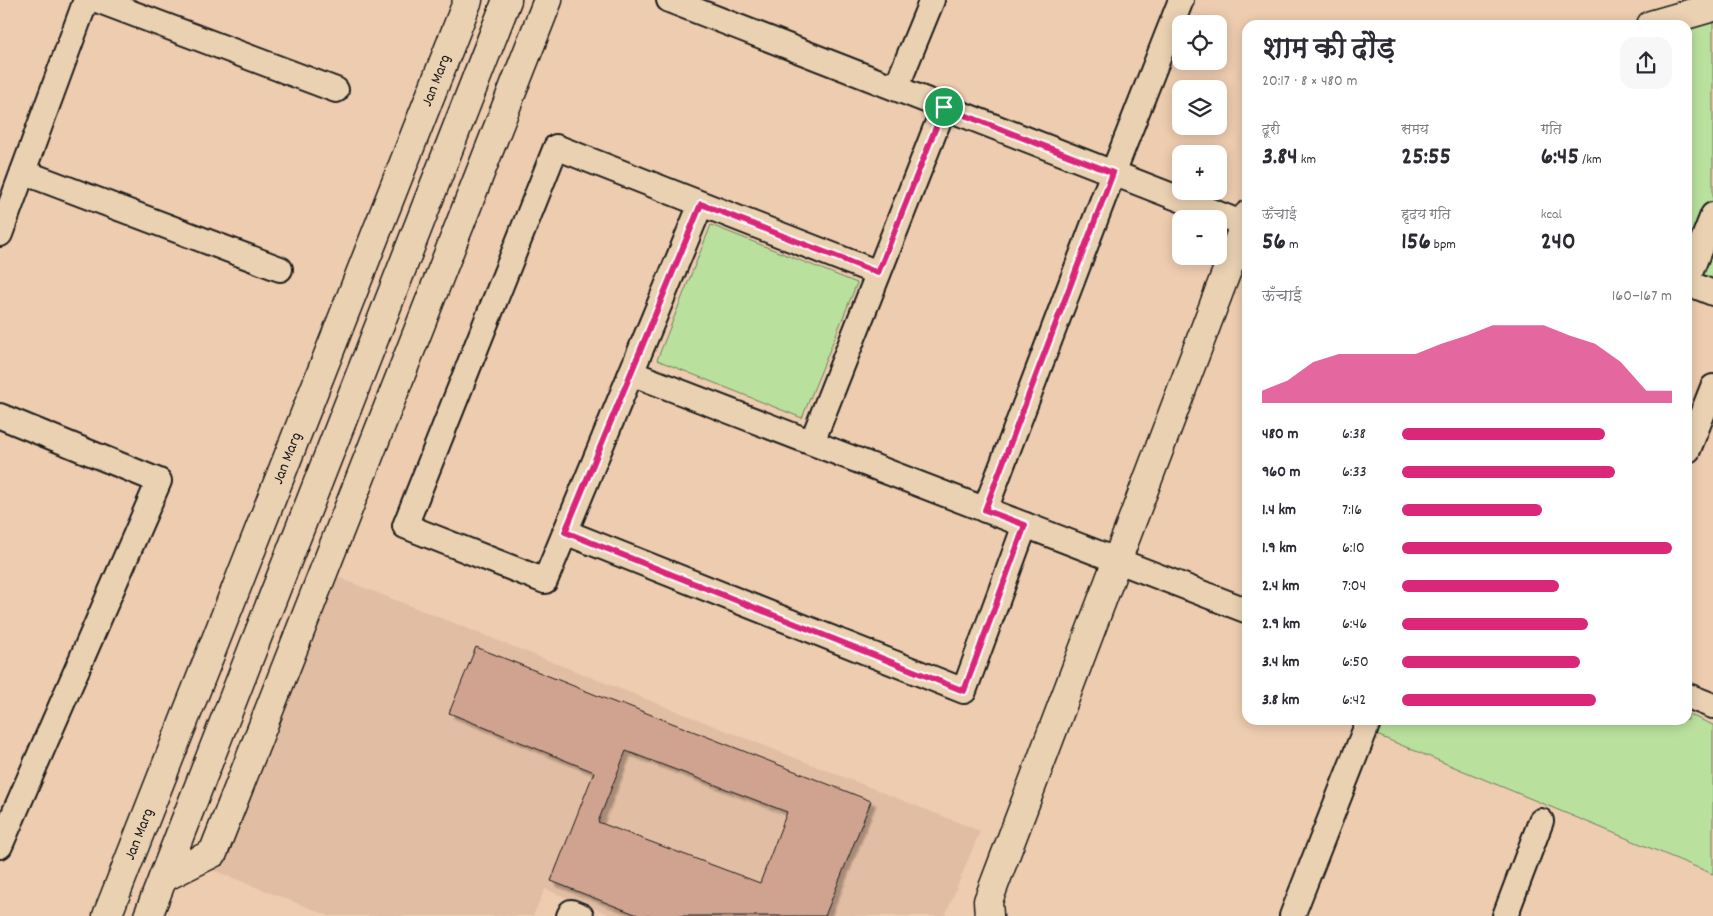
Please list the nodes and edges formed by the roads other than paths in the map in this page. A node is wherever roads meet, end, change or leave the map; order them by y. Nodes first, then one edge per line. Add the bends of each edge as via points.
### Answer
1 (86, 0) edge
2 (97, 0) edge
3 (468, 0) edge
4 (507, 0) edge
5 (548, 0) edge
6 (932, 0) edge
7 (1181, 0) edge
8 (676, 1) edge
9 (1713, 7) edge
10 (1668, 20) edge
11 (896, 88) junction
12 (336, 90) dead end
13 (944, 107) junction
14 (23, 172) junction
15 (1113, 173) junction
16 (701, 204) junction
17 (1713, 215) edge
18 (1242, 219) edge
19 (1242, 230) edge
20 (0, 234) edge
21 (1692, 268) edge
22 (280, 269) dead end
23 (878, 273) junction
24 (1692, 285) edge
25 (1713, 293) edge
26 (631, 373) junction
27 (1713, 387) edge
28 (0, 416) edge
29 (1692, 440) edge
30 (812, 442) junction
31 (985, 510) junction
32 (1025, 525) junction
33 (565, 532) junction
34 (1116, 561) junction
35 (1242, 609) edge
36 (1692, 698) edge
37 (1713, 706) edge
38 (1367, 725) edge
39 (1541, 821) dead end
40 (0, 846) edge
41 (163, 878) junction
42 (107, 916) edge
43 (148, 916) edge
44 (569, 916) edge
45 (581, 916) edge
46 (989, 916) edge
47 (1292, 916) edge
48 (1506, 916) edge

1 - 14 street
2 - 12 street
3 - 42 main road, Jan Marg
4 - 41 main road
5 - 41 main road via 213,853
6 - 11 street
7 - 15 street
8 - 11 street
9 - 10 main road
11 - 13 street
13 - 15 street
13 - 23 street
14 - 20 street
14 - 22 street
15 - 18 street
15 - 31 street
16 - 23 street
16 - 26 street
16 - 33 street via 556,147 405,526 545,581
17 - 21 street
19 - 34 main road
23 - 30 street
24 - 25 street
26 - 30 street
26 - 33 street
27 - 29 street
28 - 40 street via 158,482
30 - 31 street
31 - 32 street
32 - 33 street via 964,691
32 - 34 street
34 - 35 street
34 - 46 main road via 988,900
36 - 37 street
38 - 47 street
39 - 48 street
41 - 43 main road
44 - 45 street via 571,912

